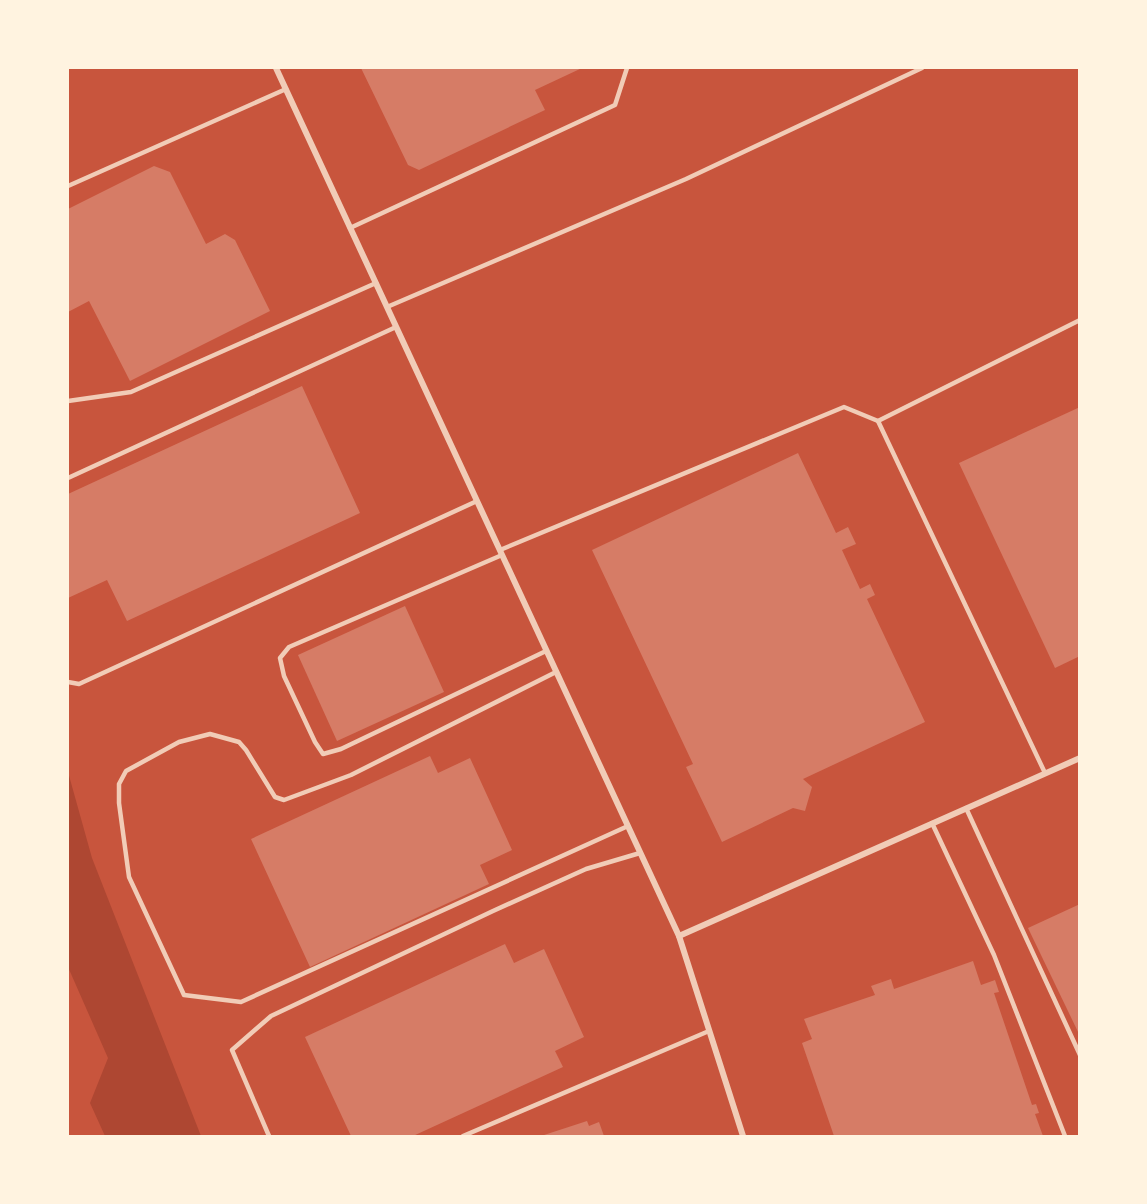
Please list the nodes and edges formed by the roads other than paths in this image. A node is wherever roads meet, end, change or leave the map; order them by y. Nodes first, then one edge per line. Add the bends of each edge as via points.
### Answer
1 (276, 68) edge
2 (627, 68) edge
3 (922, 68) edge
4 (286, 89) junction
5 (68, 186) edge
6 (350, 228) junction
7 (376, 283) junction
8 (387, 307) junction
9 (1080, 320) edge
10 (396, 327) junction
11 (68, 401) edge
12 (878, 421) junction
13 (68, 478) edge
14 (477, 501) junction
15 (501, 552) junction
16 (546, 651) junction
17 (556, 672) junction
18 (68, 682) edge
19 (1080, 758) edge
20 (1045, 773) junction
21 (966, 808) junction
22 (932, 823) junction
23 (628, 826) junction
24 (640, 853) junction
25 (679, 936) junction
26 (709, 1030) junction
27 (1080, 1055) edge
28 (268, 1137) edge
29 (463, 1137) edge
30 (743, 1137) edge
31 (1065, 1137) edge

1 - 4 street
2 - 6 lane via 615,105
3 - 8 lane via 686,179
4 - 5 lane
4 - 6 street
6 - 7 street
7 - 8 street
7 - 11 lane via 132,392
8 - 10 street
9 - 12 lane
10 - 13 lane
10 - 14 street
12 - 15 lane via 844,407
12 - 20 lane
14 - 15 street
14 - 18 lane via 79,684
15 - 16 street
15 - 16 lane via 289,647 280,658 284,676 323,754 341,749
16 - 17 street
17 - 23 street
17 - 23 lane via 351,776 284,800 275,796 239,742 210,734 179,742 126,771 119,784 119,803 129,877 161,948 184,995 241,1002
19 - 20 street
20 - 21 street
21 - 22 street
21 - 27 lane
22 - 25 street
22 - 31 lane via 994,955
23 - 24 street
24 - 25 street
24 - 28 lane via 576,874 271,1016 232,1050
25 - 26 street
26 - 29 lane
26 - 30 street

